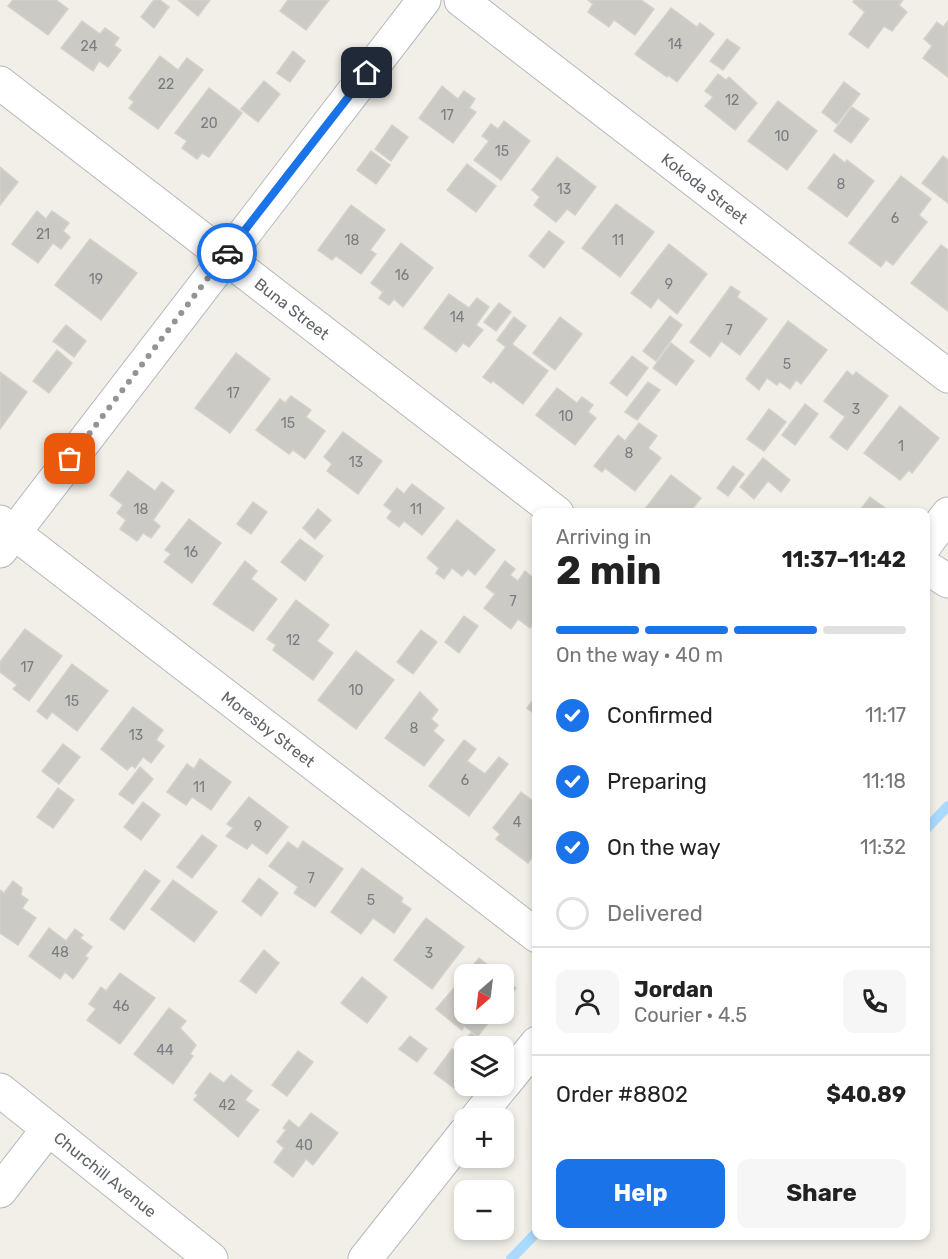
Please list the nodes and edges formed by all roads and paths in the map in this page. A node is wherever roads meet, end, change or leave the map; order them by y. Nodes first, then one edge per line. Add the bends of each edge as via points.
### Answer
1 (424, 0) edge
2 (461, 0) edge
3 (0, 83) edge
4 (225, 256) junction
5 (948, 376) edge
6 (551, 508) edge
7 (948, 514) edge
8 (5, 535) edge
9 (930, 539) edge
10 (930, 570) edge
11 (948, 581) edge
12 (532, 932) edge
13 (532, 1049) edge
14 (514, 1071) edge
15 (0, 1090) edge
16 (494, 1096) edge
17 (485, 1108) edge
18 (48, 1129) junction
19 (454, 1147) edge
20 (0, 1191) edge
21 (211, 1259) edge
22 (365, 1259) edge

1 - 4 street
2 - 5 street, Kokoda Street
3 - 4 street, Buna Street
4 - 6 street, Buna Street
4 - 8 street
7 - 9 street
8 - 12 street, Moresby Street
10 - 11 street
13 - 14 street
15 - 18 street, Churchill Avenue
16 - 17 street
18 - 20 street
18 - 21 street, Churchill Avenue
19 - 22 street

